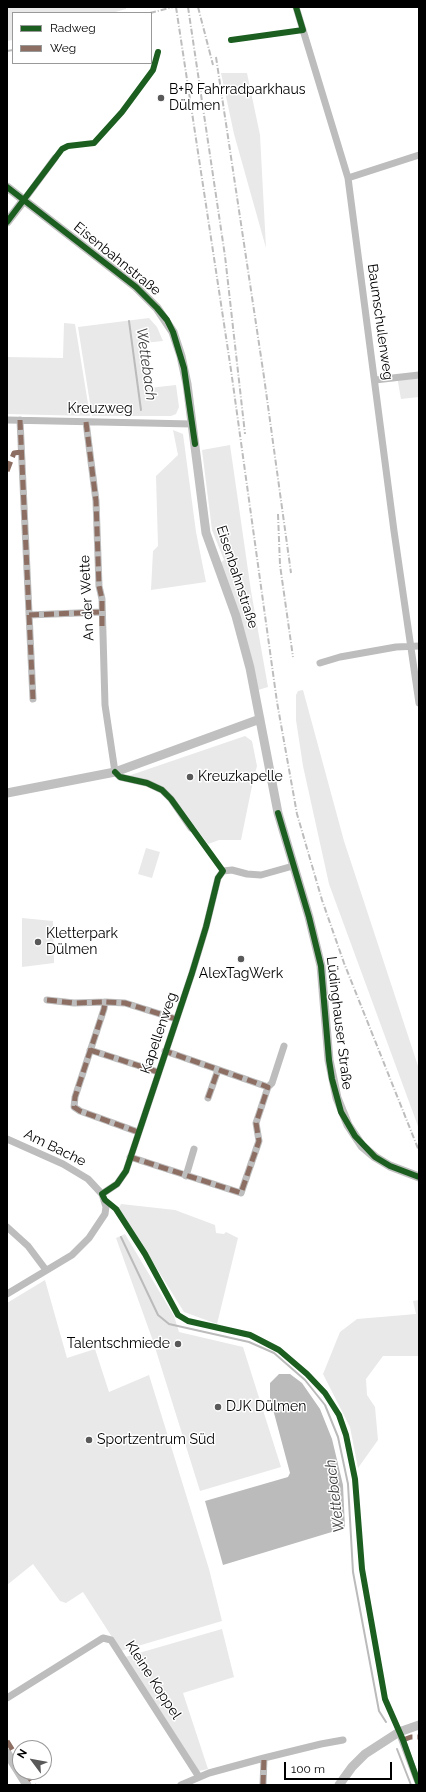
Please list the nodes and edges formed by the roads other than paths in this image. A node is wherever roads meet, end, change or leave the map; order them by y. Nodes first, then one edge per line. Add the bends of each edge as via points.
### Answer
1 (296, 7) edge
2 (419, 155) edge
3 (55, 158) dead end
4 (348, 178) junction
5 (7, 187) edge
6 (24, 200) junction
7 (7, 222) edge
8 (419, 375) edge
9 (375, 380) junction
10 (7, 420) edge
11 (20, 420) junction
12 (86, 422) junction
13 (192, 424) junction
14 (102, 612) junction
15 (29, 615) junction
16 (411, 646) junction
17 (419, 646) edge
18 (320, 663) dead end
19 (33, 699) dead end
20 (419, 703) edge
21 (260, 719) junction
22 (115, 772) junction
23 (7, 793) edge
24 (191, 828) dead end
25 (293, 866) junction
26 (47, 1000) dead end
27 (105, 1002) junction
28 (176, 1019) junction
29 (284, 1046) dead end
30 (90, 1050) junction
31 (165, 1052) junction
32 (218, 1070) junction
33 (158, 1072) junction
34 (268, 1087) junction
35 (208, 1098) dead end
36 (138, 1132) junction
37 (8, 1143) edge
38 (194, 1149) dead end
39 (130, 1158) junction
40 (186, 1176) junction
41 (419, 1177) edge
42 (104, 1197) junction
43 (7, 1226) edge
44 (46, 1270) junction
45 (7, 1294) edge
46 (7, 1698) edge
47 (419, 1724) edge
48 (399, 1732) junction
49 (343, 1740) dead end
50 (7, 1753) edge
51 (264, 1758) junction
52 (199, 1777) junction
53 (27, 1785) edge
54 (181, 1785) edge
55 (263, 1785) edge
56 (339, 1785) edge
57 (419, 1785) edge

1 - 4 street, Baumschulenweg
2 - 4 street
3 - 6 street
4 - 9 street, Baumschulenweg
5 - 6 street, Eisenbahnstraße
6 - 7 street
6 - 13 street, Eisenbahnstraße via 132,283 162,314 173,332 181,356
8 - 9 street
9 - 16 street, Baumschulenweg
10 - 11 street, Kreuzweg
11 - 12 street, Kreuzweg
11 - 15 street
12 - 13 street, Kreuzweg
12 - 14 street, An der Wette via 96,500
13 - 21 street, Eisenbahnstraße via 206,533 236,616
14 - 15 street
14 - 22 street, An der Wette via 105,705
15 - 19 street
16 - 17 street
16 - 18 street via 340,657
16 - 20 street, Baumschulenweg
21 - 22 street
21 - 25 street, Lüdinghauser Straße via 278,813
22 - 23 street
22 - 24 street via 120,777 147,783 162,790
25 - 28 street, Kapellenweg via 261,875 223,871 218,878 206,927
25 - 41 street, Lüdinghauser Straße via 321,966 329,1060 341,1112 355,1136 375,1157
26 - 27 street
27 - 28 street via 125,1003
27 - 30 street
28 - 31 street, Kapellenweg
29 - 34 street via 272,1083
30 - 33 street
30 - 36 street via 74,1107 80,1112
31 - 32 street
31 - 33 street, Kapellenweg
32 - 34 street
32 - 35 street
33 - 36 street, Kapellenweg
34 - 40 street via 256,1124 260,1141 241,1194
36 - 39 street, Kapellenweg
37 - 42 street, Am Bache via 63,1164 88,1179
38 - 40 street
39 - 40 street
39 - 42 street, Kapellenweg via 117,1184
42 - 44 street via 105,1214 89,1238 72,1255
43 - 44 street via 28,1246
44 - 45 street
46 - 52 street, Kleine Koppel via 103,1638 111,1640
47 - 48 street
48 - 56 street via 365,1754
48 - 57 street
49 - 51 street
50 - 53 street
51 - 52 street
51 - 55 street
52 - 54 street

